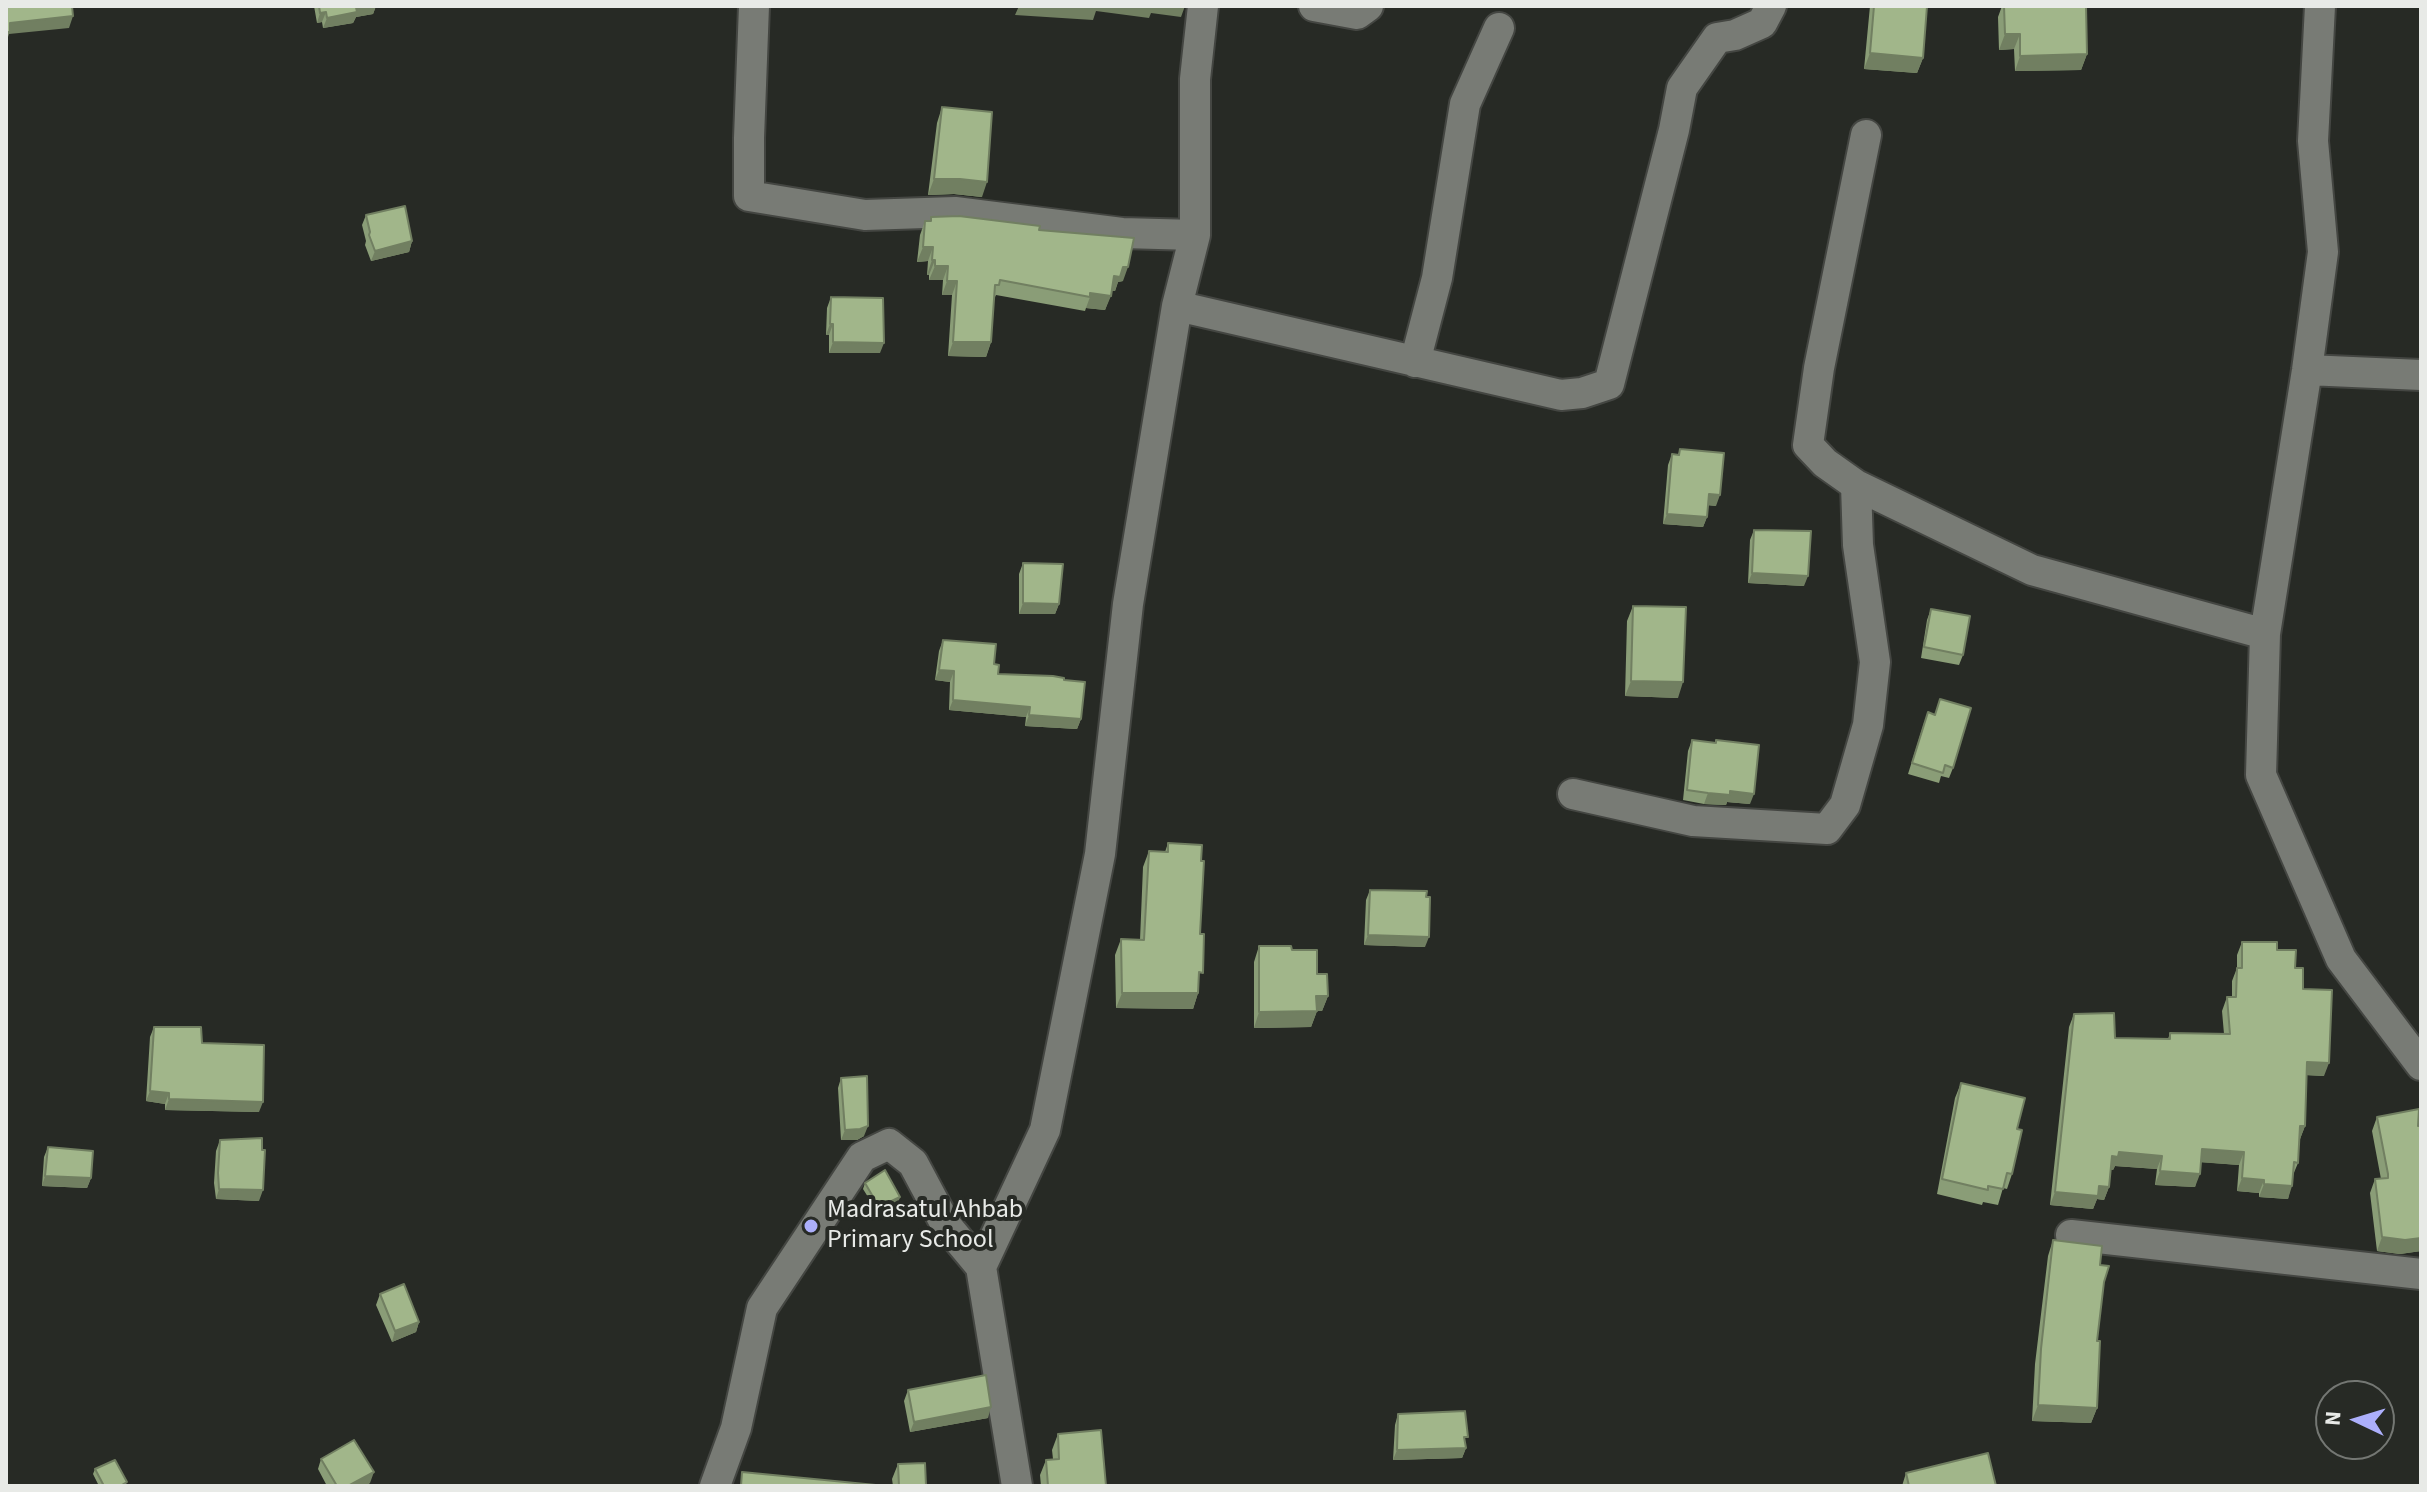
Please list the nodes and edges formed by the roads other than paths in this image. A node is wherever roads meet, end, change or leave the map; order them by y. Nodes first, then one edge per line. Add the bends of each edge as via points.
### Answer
1 (754, 6) edge
2 (1203, 6) edge
3 (1314, 6) edge
4 (1368, 6) edge
5 (1771, 6) edge
6 (2320, 6) edge
7 (1499, 28) dead end
8 (1866, 135) dead end
9 (1195, 235) junction
10 (1177, 306) junction
11 (1415, 362) junction
12 (2307, 370) junction
13 (2421, 375) edge
14 (1856, 485) junction
15 (2265, 634) junction
16 (1573, 794) dead end
17 (2421, 1065) edge
18 (2071, 1235) dead end
19 (981, 1267) junction
20 (2421, 1274) edge
21 (715, 1486) edge
22 (1017, 1486) edge

1 - 9 street via 749,196 865,215 955,212 1122,233
2 - 9 street via 1195,79
3 - 4 street via 1357,14
5 - 11 street via 1762,23 1717,38 1682,88 1609,384 1561,395
6 - 12 street via 2313,141 2323,252
7 - 11 street via 1465,104 1437,278
8 - 14 street via 1808,445
9 - 10 street
10 - 11 street
10 - 19 street via 1128,604 1100,854 1045,1130
12 - 13 street
12 - 15 street
14 - 15 street via 2032,570
14 - 16 street via 1858,545 1875,662 1868,725 1845,805 1827,829 1693,821
15 - 17 street via 2261,775 2341,959
18 - 20 street
19 - 21 street via 946,1225 913,1163 889,1144 862,1157 762,1308 736,1428
19 - 22 street

